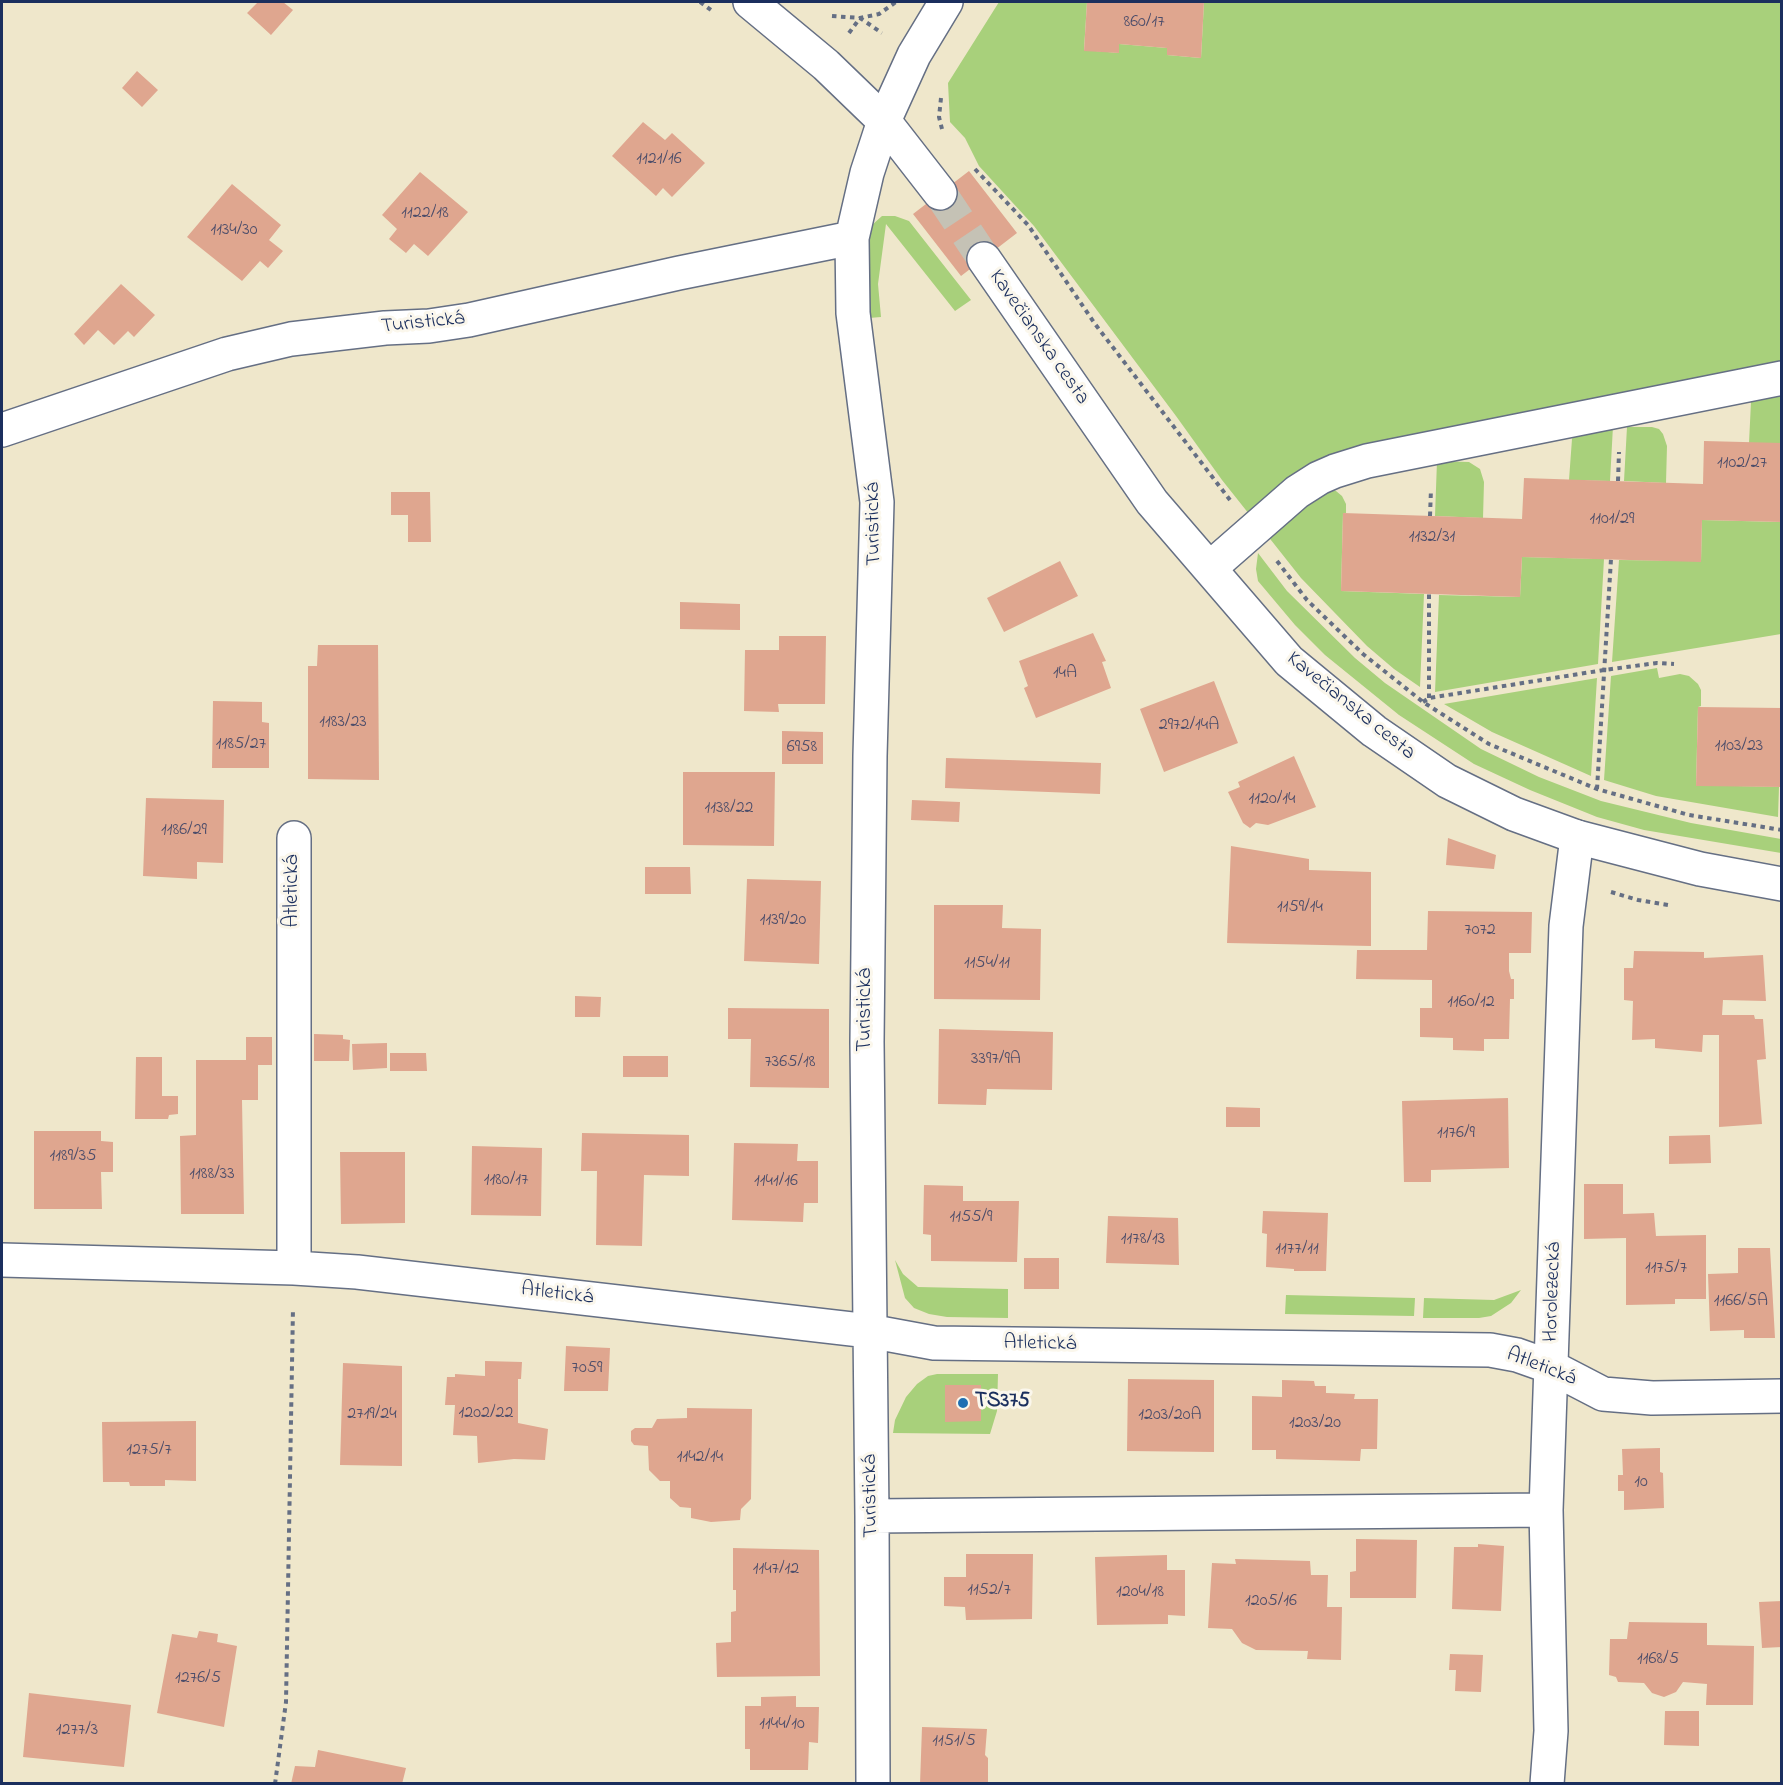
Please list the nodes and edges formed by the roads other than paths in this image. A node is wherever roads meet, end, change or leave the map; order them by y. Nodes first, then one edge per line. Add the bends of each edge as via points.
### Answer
1 (750, 2) edge
2 (945, 2) edge
3 (884, 121) junction
4 (940, 193) tunnel mouth
5 (852, 238) junction
6 (984, 258) tunnel mouth
7 (1782, 378) edge
8 (2, 430) edge
9 (1210, 568) junction
10 (1577, 837) junction
11 (294, 838) dead end
12 (1782, 884) edge
13 (2, 1260) edge
14 (294, 1268) junction
15 (869, 1331) junction
16 (1551, 1367) junction
17 (1782, 1396) edge
18 (1546, 1510) junction
19 (872, 1515) junction
20 (1554, 1783) edge
21 (873, 1784) edge

1 - 3 street via 826,64
2 - 3 street, Turistická via 914,55
3 - 4 street
3 - 5 street, Turistická
5 - 8 street, Turistická via 469,320 291,339 227,354
5 - 15 street, Turistická via 853,313 878,502 869,780
6 - 9 street, Kavečianska cesta via 1152,502
7 - 9 street via 1362,463 1319,478 1297,492
9 - 10 street, Kavečianska cesta via 1289,662 1374,731 1447,781 1514,814
10 - 12 street, Kavečianska cesta via 1700,869
10 - 16 street, Horolezecká via 1566,926
11 - 14 street, Atletická
13 - 14 street, Atletická
14 - 15 street, Atletická
15 - 16 street, Atletická via 934,1343 1490,1350
15 - 19 street, Turistická
16 - 17 street, Atletická via 1603,1394 1653,1398
16 - 18 street, Horolezecká
18 - 19 street
18 - 20 street, Horolezecká
19 - 21 street, Turistická

